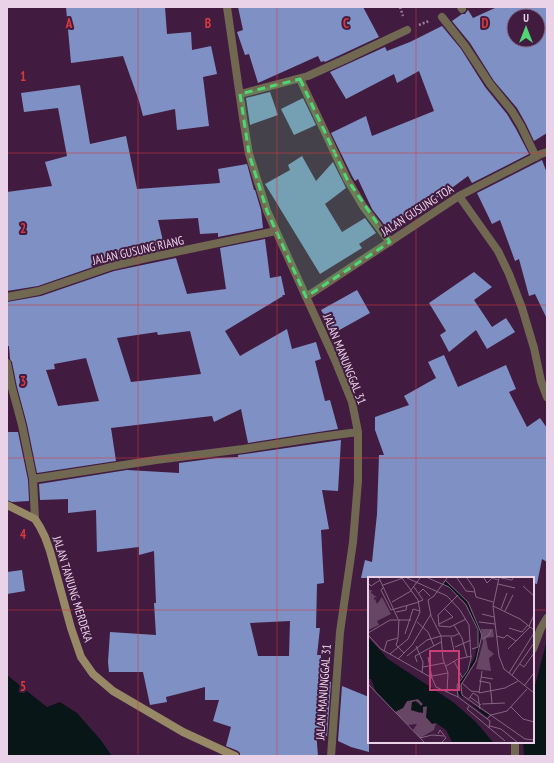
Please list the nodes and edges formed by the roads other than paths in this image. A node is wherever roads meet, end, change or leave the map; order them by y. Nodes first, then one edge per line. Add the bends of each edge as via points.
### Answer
1 (227, 7) edge
2 (442, 17) dead end
3 (407, 30) dead end
4 (300, 79) junction
5 (240, 94) junction
6 (547, 152) edge
7 (536, 156) junction
8 (459, 196) junction
9 (276, 231) junction
10 (390, 242) junction
11 (7, 297) edge
12 (306, 297) junction
13 (7, 363) edge
14 (547, 397) edge
15 (358, 432) junction
16 (33, 479) junction
17 (7, 505) edge
18 (35, 519) junction
19 (547, 618) edge
20 (534, 647) edge
21 (514, 743) edge
22 (236, 756) edge
23 (331, 756) edge
24 (515, 756) edge

1 - 5 street, JALAN MANUNGGAL 31
2 - 7 street via 512,111
3 - 4 street
4 - 5 street
4 - 10 street via 347,179 363,206
5 - 9 street, JALAN MANUNGGAL 31 via 249,154
6 - 7 street, JALAN GUSUNG TOA
7 - 8 street, JALAN GUSUNG TOA
8 - 10 street, JALAN GUSUNG TOA
8 - 14 street via 498,251 509,274 522,308
9 - 11 street, JALAN GUSUNG RIANG via 112,266 39,291
9 - 12 street, JALAN MANUNGGAL 31
10 - 12 street, JALAN GUSUNG TOA
12 - 15 street, JALAN MANUNGGAL 31 via 352,402
13 - 16 street
15 - 16 street
15 - 23 street, JALAN MANUNGGAL 31 via 358,481 353,542 340,632
16 - 18 street
17 - 18 street
18 - 22 street, JALAN TANJUNG MERDEKA via 47,544 81,657 93,674 113,691 183,732
19 - 20 street
21 - 24 street

